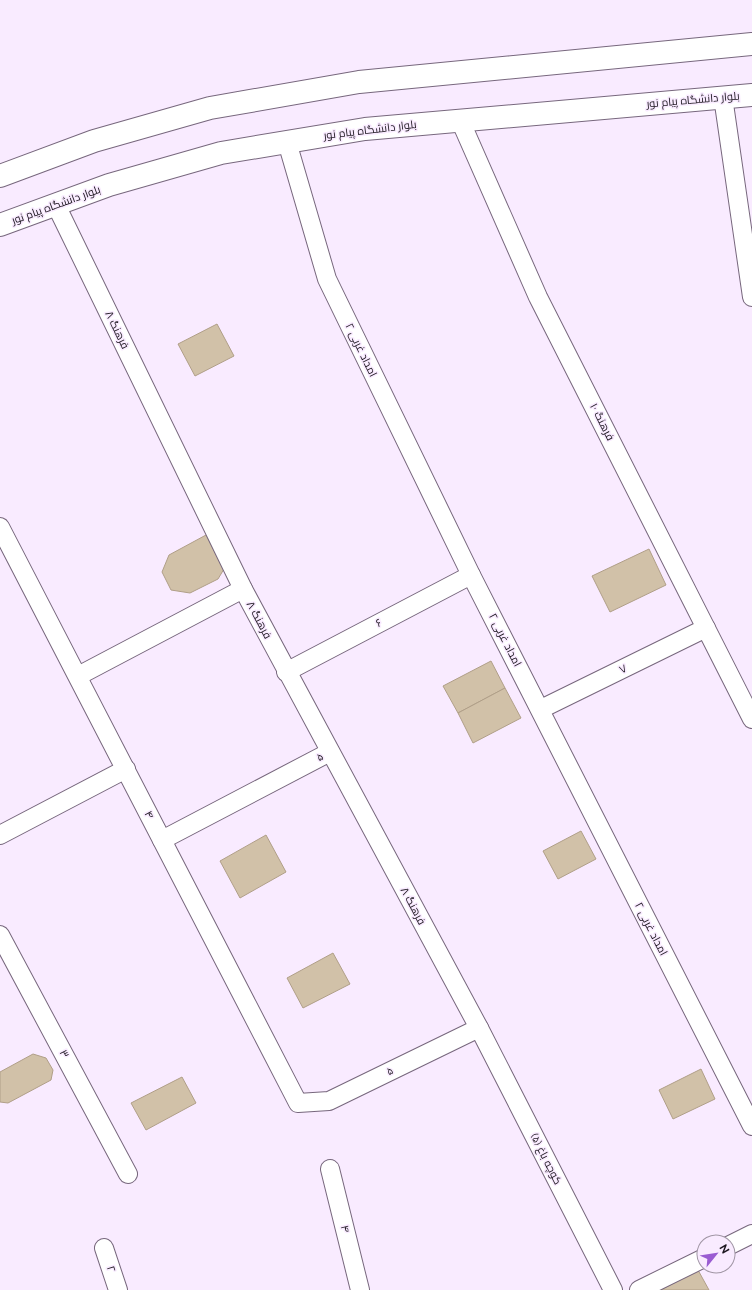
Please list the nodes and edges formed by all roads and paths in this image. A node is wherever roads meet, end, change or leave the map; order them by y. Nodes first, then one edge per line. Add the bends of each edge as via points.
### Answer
1 (752, 44) edge
2 (752, 95) edge
3 (723, 97) junction
4 (460, 120) junction
5 (287, 142) junction
6 (0, 176) edge
7 (56, 205) junction
8 (0, 226) edge
9 (752, 297) edge
10 (0, 527) edge
11 (471, 575) junction
12 (243, 589) junction
13 (706, 628) junction
14 (286, 672) junction
15 (78, 676) junction
16 (541, 709) junction
17 (752, 719) edge
18 (330, 752) junction
19 (126, 769) junction
20 (0, 835) edge
21 (162, 840) junction
22 (0, 935) edge
23 (479, 1028) junction
24 (298, 1103) joint
25 (752, 1126) edge
26 (330, 1169) dead end
27 (128, 1174) dead end
28 (752, 1234) edge
29 (736, 1242) edge
30 (104, 1248) dead end
31 (696, 1262) edge
32 (118, 1290) edge
33 (360, 1290) edge
34 (613, 1290) edge
35 (639, 1290) edge

1 - 6 street via 359,82 210,108 94,141
2 - 3 street, بلوار دانشگاه پیام نور
3 - 4 street, بلوار دانشگاه پیام نور
3 - 9 street
4 - 5 street, بلوار دانشگاه پیام نور via 365,129
4 - 13 street, فرهنگ ۱۰ via 538,297
5 - 7 street, بلوار دانشگاه پیام نور via 221,154 109,185
5 - 11 street, امداد غربی ۲ via 327,279
7 - 8 street, بلوار دانشگاه پیام نور
7 - 12 street, فرهنگ ۸
10 - 15 street, ۴
11 - 14 street, ۶
11 - 16 street, امداد غربی ۲
12 - 14 street, فرهنگ ۸
12 - 15 street
13 - 16 street, ۷
13 - 17 street, فرهنگ ۱۰
14 - 18 street, فرهنگ ۸
15 - 19 street, ۴
16 - 25 street, امداد غربی ۲
18 - 21 street, ۵
18 - 23 street, فرهنگ ۸
19 - 20 street
19 - 21 street, ۴
21 - 24 street, ۴
22 - 27 street, ۳
23 - 24 street, ۵ via 329,1101
23 - 34 street, کوچه باغ (۵)
26 - 33 street, ۴
28 - 29 street
30 - 32 street, ۲
31 - 35 street

